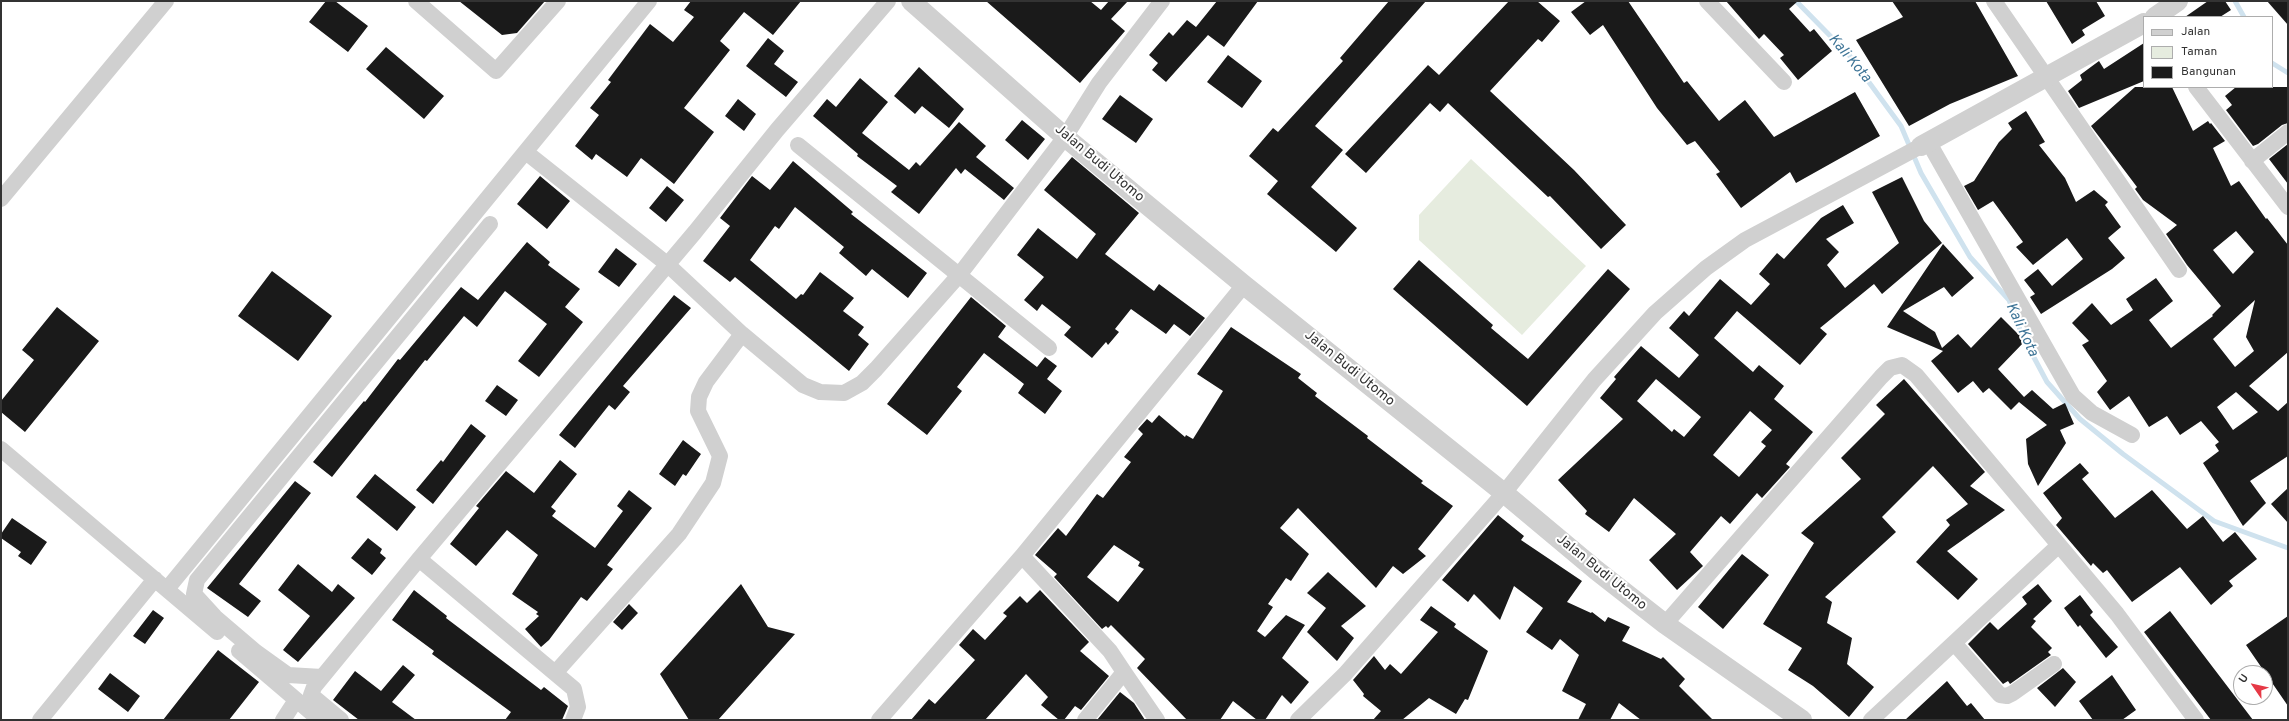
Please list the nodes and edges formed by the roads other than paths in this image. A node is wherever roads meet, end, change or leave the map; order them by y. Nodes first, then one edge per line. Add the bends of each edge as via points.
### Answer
1 (166, 1) edge
2 (416, 1) edge
3 (558, 1) edge
4 (649, 1) edge
5 (888, 1) edge
6 (910, 1) edge
7 (1162, 1) edge
8 (1707, 1) edge
9 (1994, 1) edge
10 (2178, 1) edge
11 (2156, 16) edge
12 (2143, 25) edge
13 (2046, 77) junction
14 (1784, 82) dead end
15 (2197, 88) edge
16 (2288, 132) edge
17 (1065, 137) junction
18 (798, 145) dead end
19 (1925, 145) junction
20 (527, 153) junction
21 (2252, 162) junction
22 (1, 199) edge
23 (2288, 207) edge
24 (490, 224) dead end
25 (667, 264) junction
26 (2179, 270) dead end
27 (960, 274) junction
28 (1244, 285) junction
29 (742, 334) junction
30 (1049, 348) dead end
31 (2132, 435) dead end
32 (1, 449) edge
33 (1504, 493) junction
34 (2059, 545) junction
35 (1022, 556) junction
36 (419, 559) junction
37 (155, 579) junction
38 (167, 589) junction
39 (1664, 624) junction
40 (1954, 643) junction
41 (2054, 664) dead end
42 (556, 672) junction
43 (1124, 672) junction
44 (322, 677) junction
45 (296, 700) junction
46 (40, 720) edge
47 (283, 720) edge
48 (320, 720) edge
49 (341, 720) edge
50 (572, 720) edge
51 (879, 720) edge
52 (1085, 720) edge
53 (1157, 720) edge
54 (1300, 720) edge
55 (1802, 720) edge
56 (1871, 720) edge
57 (2196, 720) edge

1 - 22 street
2 - 3 street via 496,71
4 - 20 street
5 - 25 street
6 - 17 street, Jalan Budi Utomo
7 - 17 street via 1099,83
8 - 14 street
9 - 13 street
10 - 11 street
12 - 13 street
13 - 19 street
13 - 26 street
15 - 21 street
16 - 21 street
17 - 27 street
17 - 28 street, Jalan Budi Utomo
18 - 27 street
19 - 31 street via 2073,396 2092,413
19 - 33 street via 1892,160 1745,240 1706,268 1655,313 1594,380
20 - 25 street
20 - 38 street
21 - 23 street
24 - 44 street via 197,580 194,594 215,617 256,652 288,675
25 - 29 street
25 - 36 street
27 - 29 street via 876,369 862,383 844,393 820,392 803,385
27 - 30 street
28 - 33 street, Jalan Budi Utomo
28 - 35 street
29 - 42 street via 706,382 698,397 698,411 720,456 713,483 679,534
32 - 37 street
33 - 39 street, Jalan Budi Utomo
33 - 54 street via 1345,674
34 - 39 street via 1916,375 1902,365 1890,368 1880,377
34 - 40 street
34 - 57 street via 2117,614
35 - 43 street via 1110,651
35 - 51 street
36 - 42 street
36 - 44 street
37 - 38 street
37 - 46 street
38 - 45 street
39 - 55 street, Jalan Budi Utomo
40 - 41 street via 2000,695 2007,696 2013,693
40 - 56 street
42 - 50 street via 574,689 578,707
43 - 52 street
43 - 53 street
44 - 49 street via 311,695
45 - 47 street
45 - 48 street

